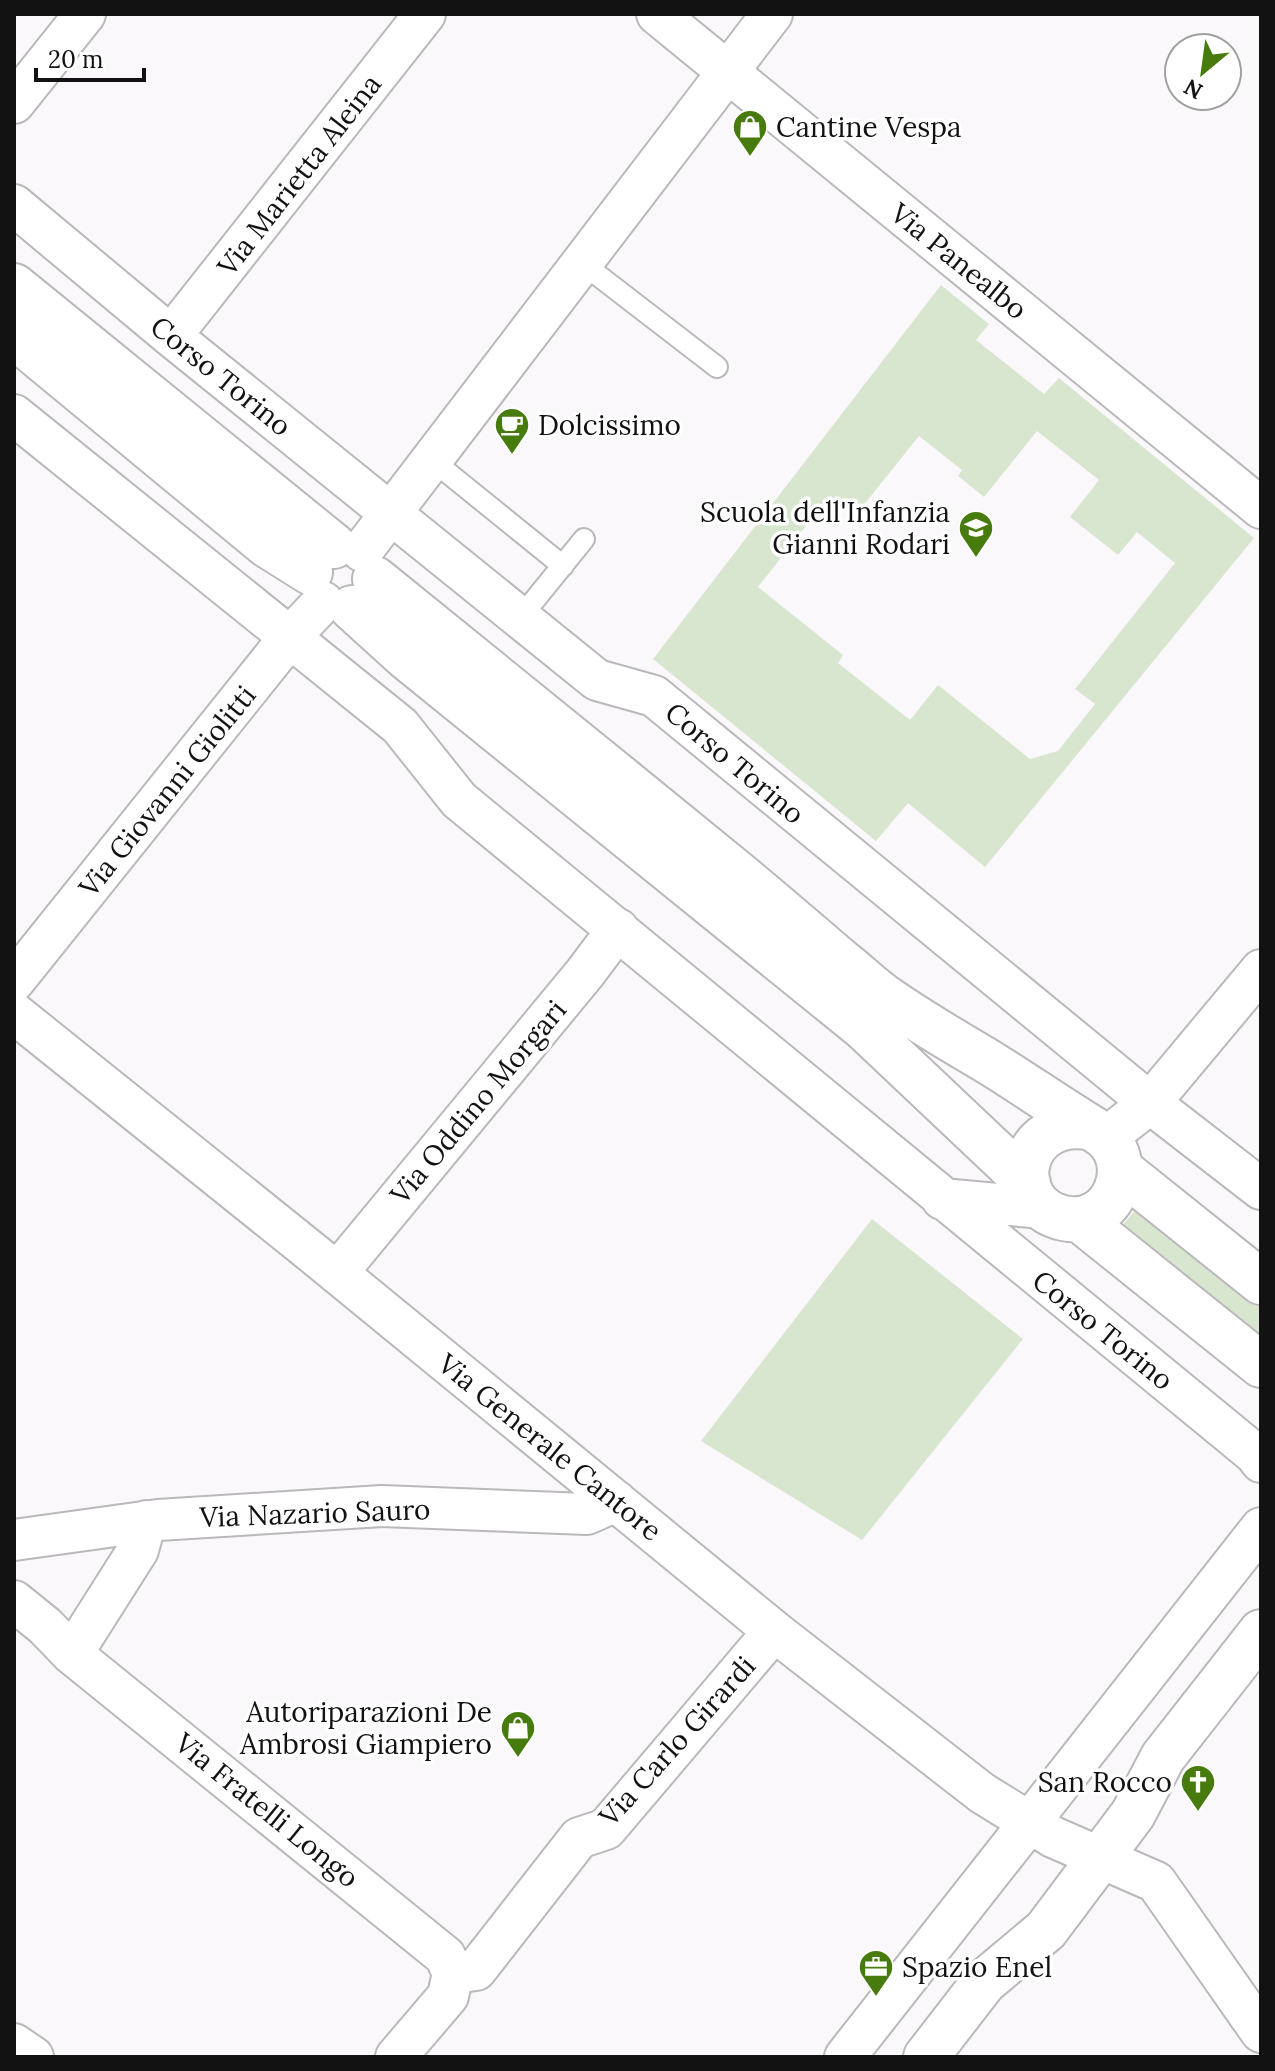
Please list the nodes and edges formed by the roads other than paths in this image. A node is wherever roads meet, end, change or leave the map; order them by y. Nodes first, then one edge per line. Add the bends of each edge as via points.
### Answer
1 (85, 14) edge
2 (425, 14) edge
3 (657, 14) edge
4 (772, 14) edge
5 (728, 71) junction
6 (14, 103) edge
7 (14, 205) edge
8 (582, 263) junction
9 (14, 286) edge
10 (14, 336) edge
11 (171, 336) junction
12 (717, 367) dead end
13 (14, 415) edge
14 (432, 460) junction
15 (1259, 502) edge
16 (391, 513) junction
17 (584, 539) dead end
18 (563, 566) junction
19 (342, 576) junction
20 (520, 618) junction
21 (289, 638) junction
22 (618, 929) junction
23 (1261, 970) edge
24 (14, 981) edge
25 (14, 1013) edge
26 (1150, 1103) junction
27 (1105, 1145) junction
28 (1261, 1189) edge
29 (942, 1199) junction
30 (1050, 1203) junction
31 (337, 1273) junction
32 (1261, 1282) edge
33 (1261, 1365) edge
34 (1261, 1462) edge
35 (616, 1501) junction
36 (146, 1521) junction
37 (1261, 1528) edge
38 (14, 1540) edge
39 (14, 1601) edge
40 (774, 1631) junction
41 (1261, 1632) edge
42 (72, 1654) junction
43 (1013, 1814) junction
44 (1102, 1857) junction
45 (453, 1973) junction
46 (1261, 2032) edge
47 (14, 2044) edge
48 (33, 2057) edge
49 (396, 2057) edge
50 (845, 2057) edge
51 (926, 2057) edge

1 - 6 street
2 - 11 street, Via Marietta Aleina
3 - 5 street, Via Panealbo
4 - 5 street, Via Giovanni Giolitti
5 - 8 street, Via Giovanni Giolitti
5 - 15 street, Via Panealbo
7 - 11 street, Corso Torino
8 - 12 lane
8 - 14 street, Via Giovanni Giolitti
9 - 19 street
10 - 19 street via 267,545
11 - 16 street, Corso Torino
13 - 21 street, Corso Torino
14 - 16 street, Via Giovanni Giolitti
14 - 18 lane
16 - 19 street, Via Giovanni Giolitti
16 - 20 street, Corso Torino
17 - 18 lane
18 - 20 lane
19 - 21 street, Via Giovanni Giolitti
19 - 27 street via 727,865 888,999 1052,1101
19 - 30 street via 406,657 864,1028
20 - 26 street, Corso Torino via 597,680 654,696
21 - 22 street, Corso Torino via 400,726 459,800
21 - 24 street, Via Giovanni Giolitti
22 - 29 street, Corso Torino
22 - 31 street, Via Oddino Morgari
23 - 26 street
25 - 31 street, Via Generale Cantore
26 - 27 street
26 - 28 street, Corso Torino
27 - 30 street via 1119,1184 1114,1197 1092,1216
27 - 30 street via 1071,1125 1041,1138 1026,1166
27 - 32 street
29 - 30 street
29 - 34 street, Corso Torino
30 - 33 street
31 - 35 street, Via Generale Cantore
35 - 36 street, Via Nazario Sauro via 587,1514 382,1506
35 - 40 street, Via Generale Cantore
36 - 38 street, Via Nazario Sauro
36 - 42 street via 138,1550
37 - 43 street
39 - 42 street, Via Fratelli Longo
40 - 43 street, Via Generale Cantore
40 - 45 street, Via Carlo Girardi via 606,1829 579,1838 476,1970
41 - 44 street via 1163,1757 1133,1814
42 - 45 street, Via Fratelli Longo via 391,1910 445,1956
43 - 44 street, Via Generale Cantore
43 - 50 street
44 - 46 street, Via Generale Cantore via 1156,1882
44 - 51 street via 1046,1930 984,1982
45 - 49 street via 448,1996
47 - 48 street

